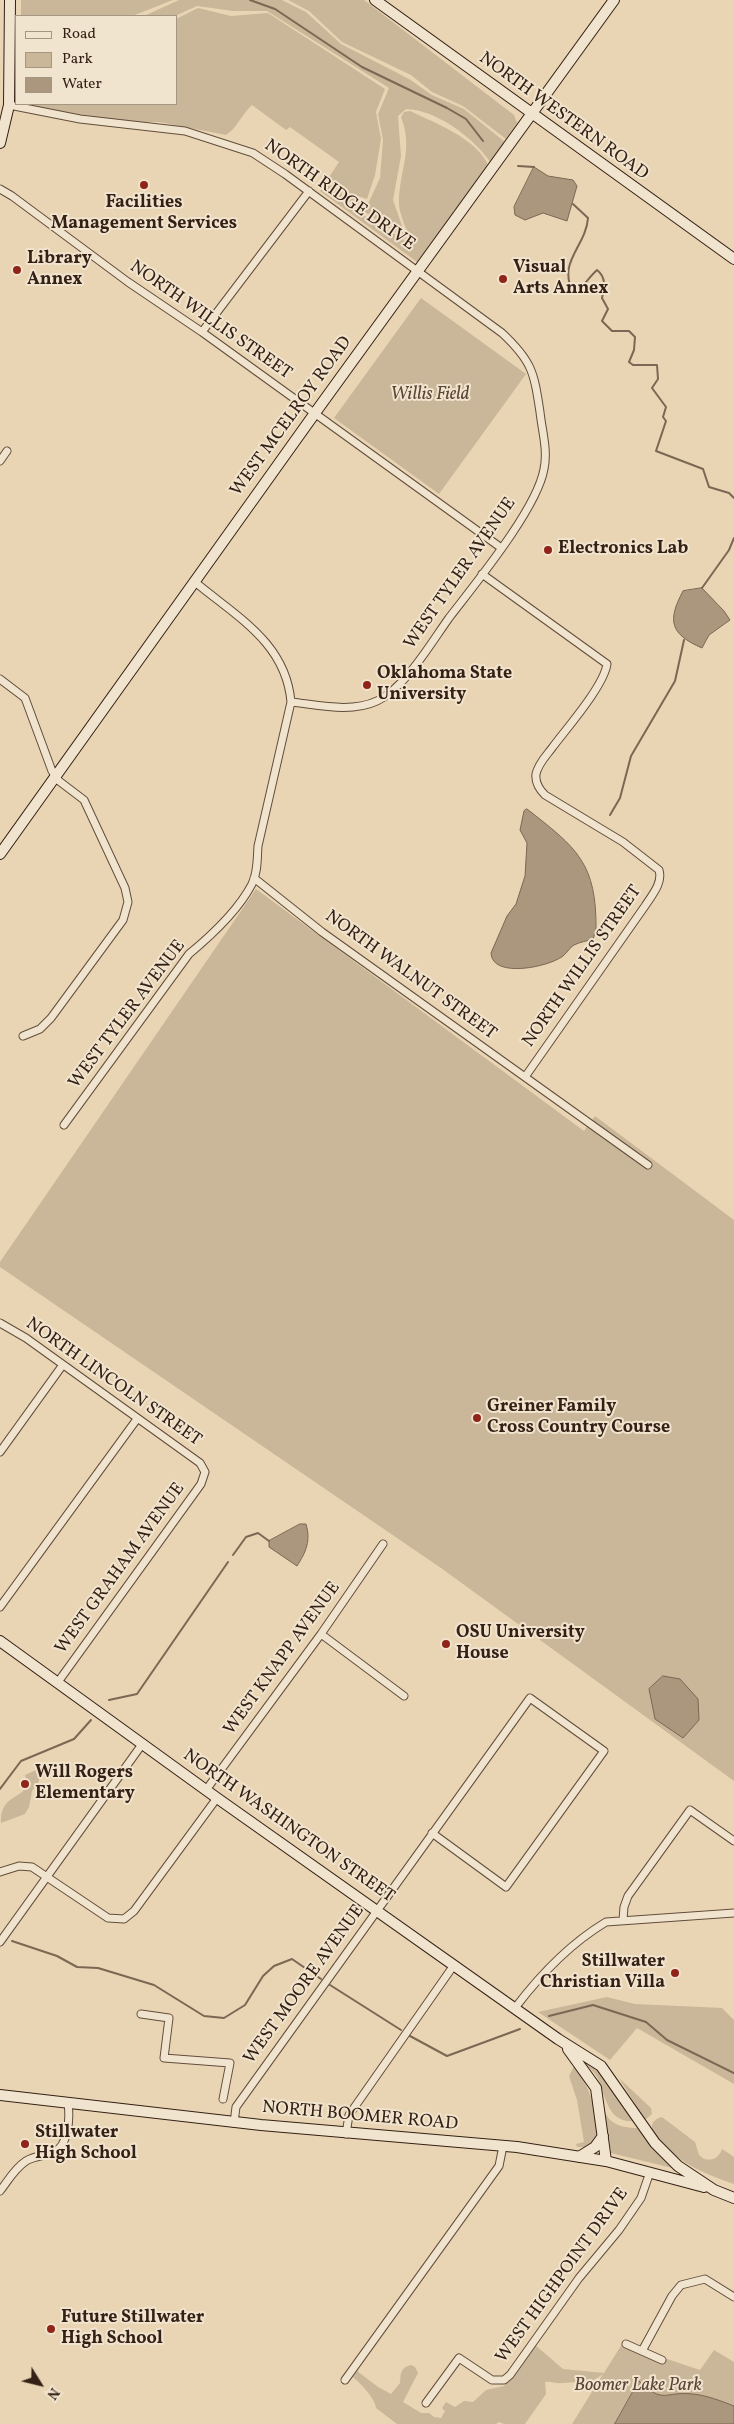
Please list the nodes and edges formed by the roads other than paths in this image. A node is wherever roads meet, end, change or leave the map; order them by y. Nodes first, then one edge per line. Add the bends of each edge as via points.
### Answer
1 (10, 0) edge
2 (375, 0) edge
3 (614, 0) edge
4 (9, 105) junction
5 (531, 114) junction
6 (0, 143) edge
7 (0, 189) edge
8 (309, 191) junction
9 (734, 259) edge
10 (418, 270) junction
11 (202, 332) junction
12 (537, 395) joint
13 (315, 413) junction
14 (7, 451) dead end
15 (0, 461) edge
16 (500, 547) junction
17 (482, 574) junction
18 (195, 582) junction
19 (0, 679) edge
20 (291, 702) junction
21 (55, 778) junction
22 (0, 854) edge
23 (254, 878) junction
24 (23, 1036) dead end
25 (525, 1077) junction
26 (64, 1125) dead end
27 (648, 1165) dead end
28 (0, 1323) edge
29 (62, 1366) junction
30 (137, 1419) junction
31 (0, 1452) edge
32 (205, 1472) joint
33 (383, 1544) dead end
34 (0, 1607) edge
35 (321, 1634) junction
36 (0, 1641) edge
37 (58, 1682) junction
38 (404, 1696) dead end
39 (143, 1743) junction
40 (206, 1790) junction
41 (217, 1798) junction
42 (432, 1833) junction
43 (734, 1841) edge
44 (0, 1872) edge
45 (49, 1876) junction
46 (377, 1910) junction
47 (734, 1913) edge
48 (623, 1920) junction
49 (0, 1942) edge
50 (454, 1965) junction
51 (515, 2008) junction
52 (141, 2014) dead end
53 (558, 2039) junction
54 (0, 2095) edge
55 (223, 2099) dead end
56 (68, 2103) junction
57 (234, 2122) junction
58 (346, 2134) junction
59 (603, 2136) junction
60 (503, 2146) junction
61 (579, 2157) junction
62 (606, 2161) junction
63 (650, 2172) junction
64 (714, 2190) junction
65 (0, 2191) edge
66 (734, 2198) edge
67 (734, 2297) edge
68 (626, 2344) dead end
69 (642, 2351) junction
70 (662, 2360) dead end
71 (345, 2380) dead end
72 (426, 2403) dead end

1 - 4 main road
2 - 5 main road, NORTH WESTERN ROAD
3 - 5 main road, WEST MCELROY ROAD
4 - 6 main road
4 - 8 street, NORTH RIDGE DRIVE via 80,119 167,128 203,136 252,152
5 - 9 main road, NORTH WESTERN ROAD
5 - 10 main road, WEST MCELROY ROAD
7 - 11 street, NORTH WILLIS STREET
8 - 10 street, NORTH RIDGE DRIVE
8 - 11 street
10 - 12 street, NORTH RIDGE DRIVE via 502,332 523,353 534,375
10 - 13 main road, WEST MCELROY ROAD
11 - 13 street, NORTH WILLIS STREET
12 - 16 street, WEST TYLER AVENUE via 545,445 545,468 540,486 527,509
13 - 16 street, NORTH WILLIS STREET
13 - 18 main road, WEST MCELROY ROAD
14 - 15 street
16 - 17 street, WEST TYLER AVENUE
17 - 20 street, WEST TYLER AVENUE via 390,694 370,703 344,708
17 - 25 street, NORTH WILLIS STREET via 607,664 606,673 595,690 541,763 536,780 545,795 623,842 661,875 658,887
18 - 20 street via 273,649 290,686
18 - 21 main road, WEST MCELROY ROAD
19 - 21 street via 25,698
20 - 23 street via 258,846
21 - 22 main road, WEST MCELROY ROAD
21 - 24 street via 84,800 125,888 128,902 126,913 51,1018
23 - 25 street, NORTH WALNUT STREET via 322,932
23 - 26 street, WEST TYLER AVENUE via 238,905 170,978
25 - 27 street, NORTH WALNUT STREET
28 - 29 street, NORTH LINCOLN STREET
29 - 30 street, NORTH LINCOLN STREET
29 - 31 street
30 - 32 street, NORTH LINCOLN STREET via 200,1463
30 - 34 street
32 - 37 street, WEST GRAHAM AVENUE via 196,1490
33 - 35 street, WEST KNAPP AVENUE
35 - 38 street
35 - 40 street, WEST KNAPP AVENUE
36 - 37 main road, NORTH WASHINGTON STREET
37 - 39 main road, NORTH WASHINGTON STREET
39 - 40 main road, NORTH WASHINGTON STREET
39 - 45 street
40 - 41 main road, NORTH WASHINGTON STREET
41 - 45 street via 137,1908 124,1919 108,1918
41 - 46 main road, NORTH WASHINGTON STREET
42 - 42 street, WEST MOORE AVENUE via 530,1698 604,1751 506,1887
42 - 46 street, WEST MOORE AVENUE
43 - 48 street via 690,1810 628,1896
44 - 45 street via 25,1866 39,1869
45 - 49 street
46 - 50 main road, NORTH WASHINGTON STREET
46 - 57 street, WEST MOORE AVENUE via 236,2107
47 - 48 street
48 - 51 street via 606,1922 592,1930 535,1982
50 - 51 main road, NORTH WASHINGTON STREET
50 - 58 street via 349,2114
51 - 53 main road, NORTH WASHINGTON STREET
52 - 55 street via 169,2018 164,2058 230,2063
53 - 59 main road, NORTH WASHINGTON STREET via 596,2088
53 - 64 main road, NORTH WASHINGTON STREET via 601,2066 655,2143 678,2166
54 - 56 main road, NORTH BOOMER ROAD
56 - 57 main road, NORTH BOOMER ROAD
56 - 65 street via 70,2114 66,2137 60,2146 53,2153 43,2153 26,2161
57 - 58 main road, NORTH BOOMER ROAD
58 - 60 main road, NORTH BOOMER ROAD
59 - 61 main road via 595,2148
59 - 62 main road, NORTH WASHINGTON STREET
60 - 61 main road, NORTH BOOMER ROAD
60 - 71 street via 499,2166
61 - 62 main road, NORTH BOOMER ROAD
62 - 63 main road, NORTH BOOMER ROAD
63 - 64 main road, NORTH BOOMER ROAD
63 - 72 street, WEST HIGHPOINT DRIVE via 636,2206 578,2278 510,2375 498,2382 458,2358
64 - 66 main road, NORTH WASHINGTON STREET
67 - 69 street via 705,2279 681,2285
68 - 69 street
69 - 70 street

